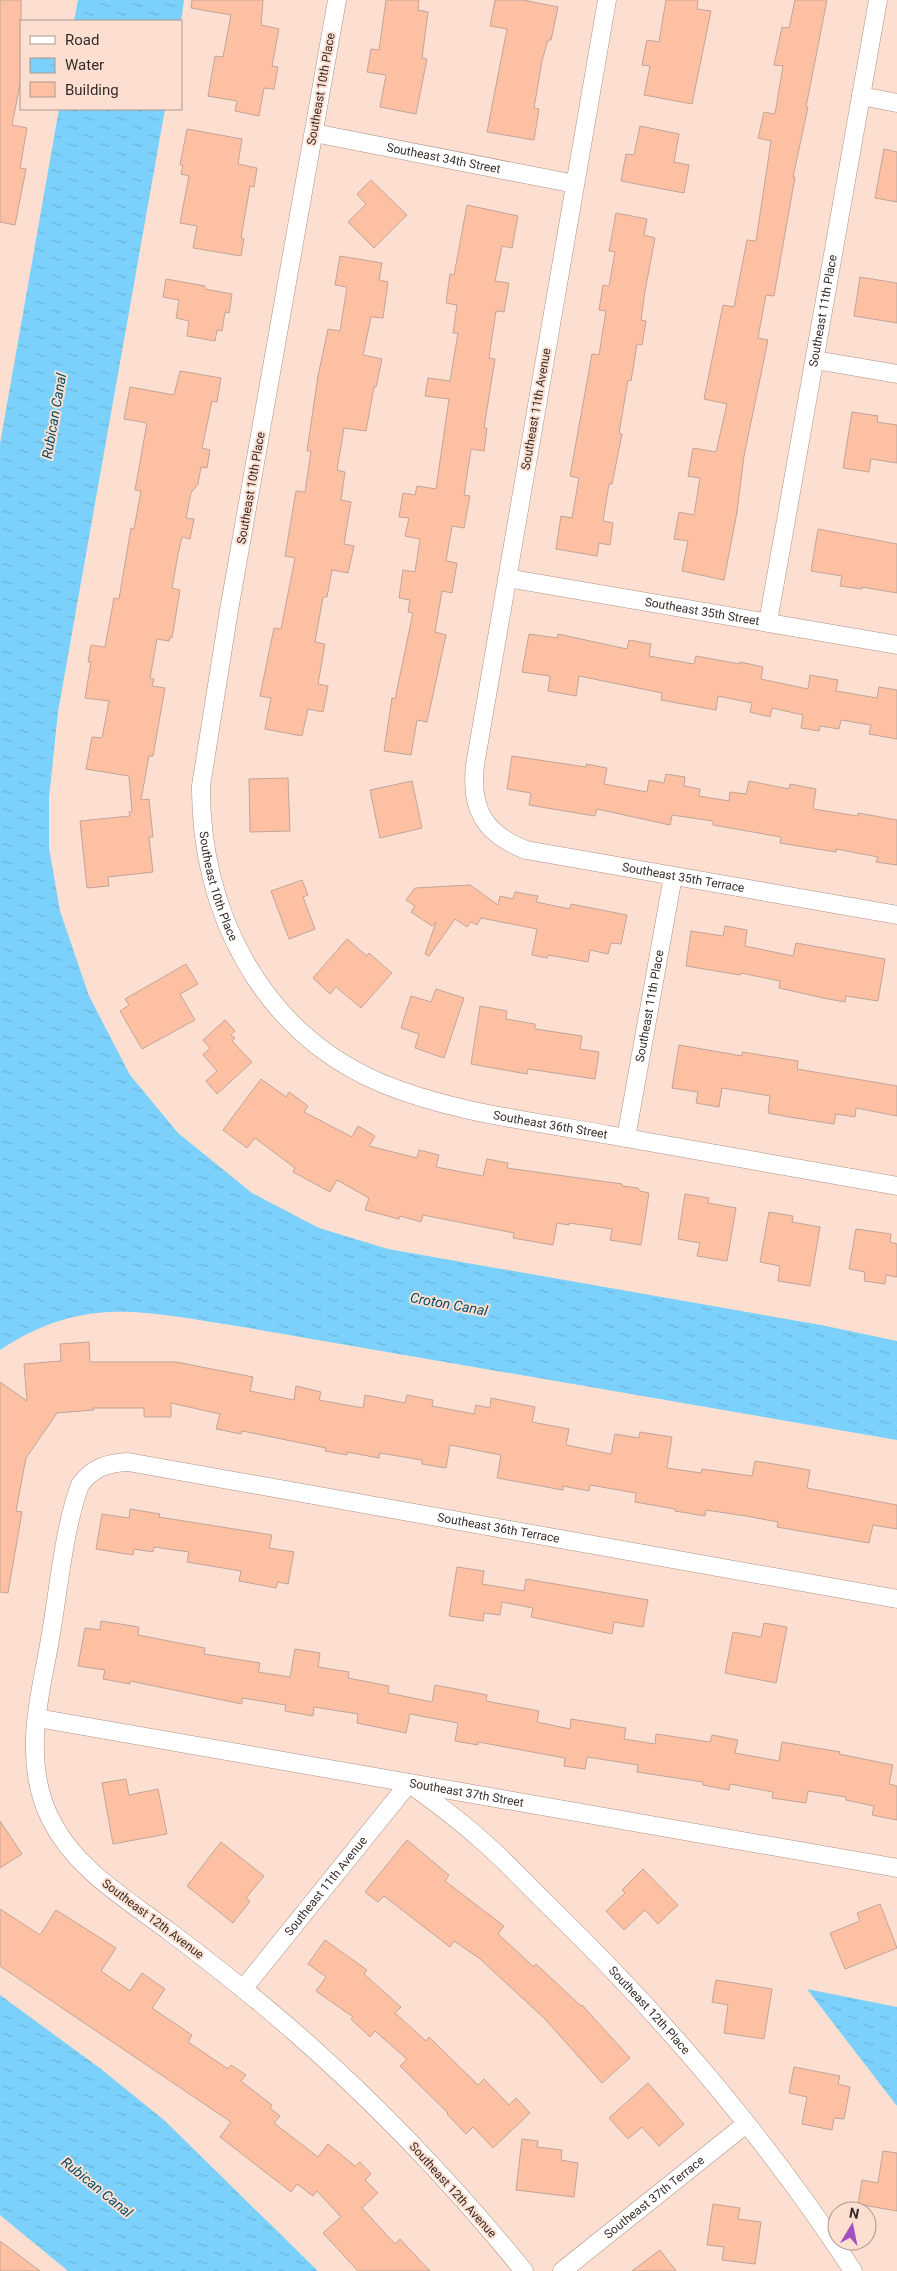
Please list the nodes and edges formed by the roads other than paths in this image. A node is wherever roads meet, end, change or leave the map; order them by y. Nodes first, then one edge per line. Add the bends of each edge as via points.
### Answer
1 (337, 0) edge
2 (607, 0) edge
3 (878, 0) edge
4 (861, 96) junction
5 (897, 103) edge
6 (314, 133) junction
7 (575, 184) junction
8 (815, 360) junction
9 (897, 374) edge
10 (507, 578) junction
11 (768, 622) junction
12 (897, 645) edge
13 (482, 817) joint
14 (673, 876) junction
15 (897, 915) edge
16 (250, 970) joint
17 (626, 1138) junction
18 (897, 1186) edge
19 (100, 1467) joint
20 (897, 1599) edge
21 (37, 1718) junction
22 (409, 1783) junction
23 (897, 1868) edge
24 (243, 1989) junction
25 (746, 2124) junction
26 (524, 2271) edge
27 (562, 2271) edge
28 (853, 2271) edge

1 - 6 street, Southeast 10th Place
2 - 7 street, Southeast 11th Avenue
3 - 4 street, Southeast 11th Place
4 - 5 street
4 - 8 street, Southeast 11th Place
6 - 7 street, Southeast 34th Street
6 - 16 street, Southeast 10th Place via 200,786 203,839 215,894 236,947
7 - 10 street, Southeast 11th Avenue
8 - 9 street
8 - 11 street, Southeast 11th Place
10 - 11 street, Southeast 35th Street
10 - 13 street, Southeast 11th Avenue via 474,778 475,798
11 - 12 street, Southeast 35th Street
13 - 14 street, Southeast 35th Terrace via 498,837 526,850
14 - 15 street, Southeast 35th Terrace
14 - 17 street, Southeast 11th Place
16 - 17 street, Southeast 36th Street via 282,1012 321,1048 383,1084 459,1108
17 - 18 street, Southeast 36th Street
19 - 20 street, Southeast 36th Terrace via 117,1463 140,1464
19 - 21 street, Southeast 12th Avenue via 86,1476 76,1496
21 - 22 street, Southeast 37th Street
21 - 24 street, Southeast 12th Avenue via 40,1790 50,1820 66,1846 88,1869
22 - 23 street, Southeast 37th Street
22 - 24 street, Southeast 11th Avenue
22 - 25 street, Southeast 12th Place via 481,1839 595,1951 669,2031
24 - 26 street, Southeast 12th Avenue via 293,2031 407,2139
25 - 27 street, Southeast 37th Terrace
25 - 28 street, Southeast 12th Place

